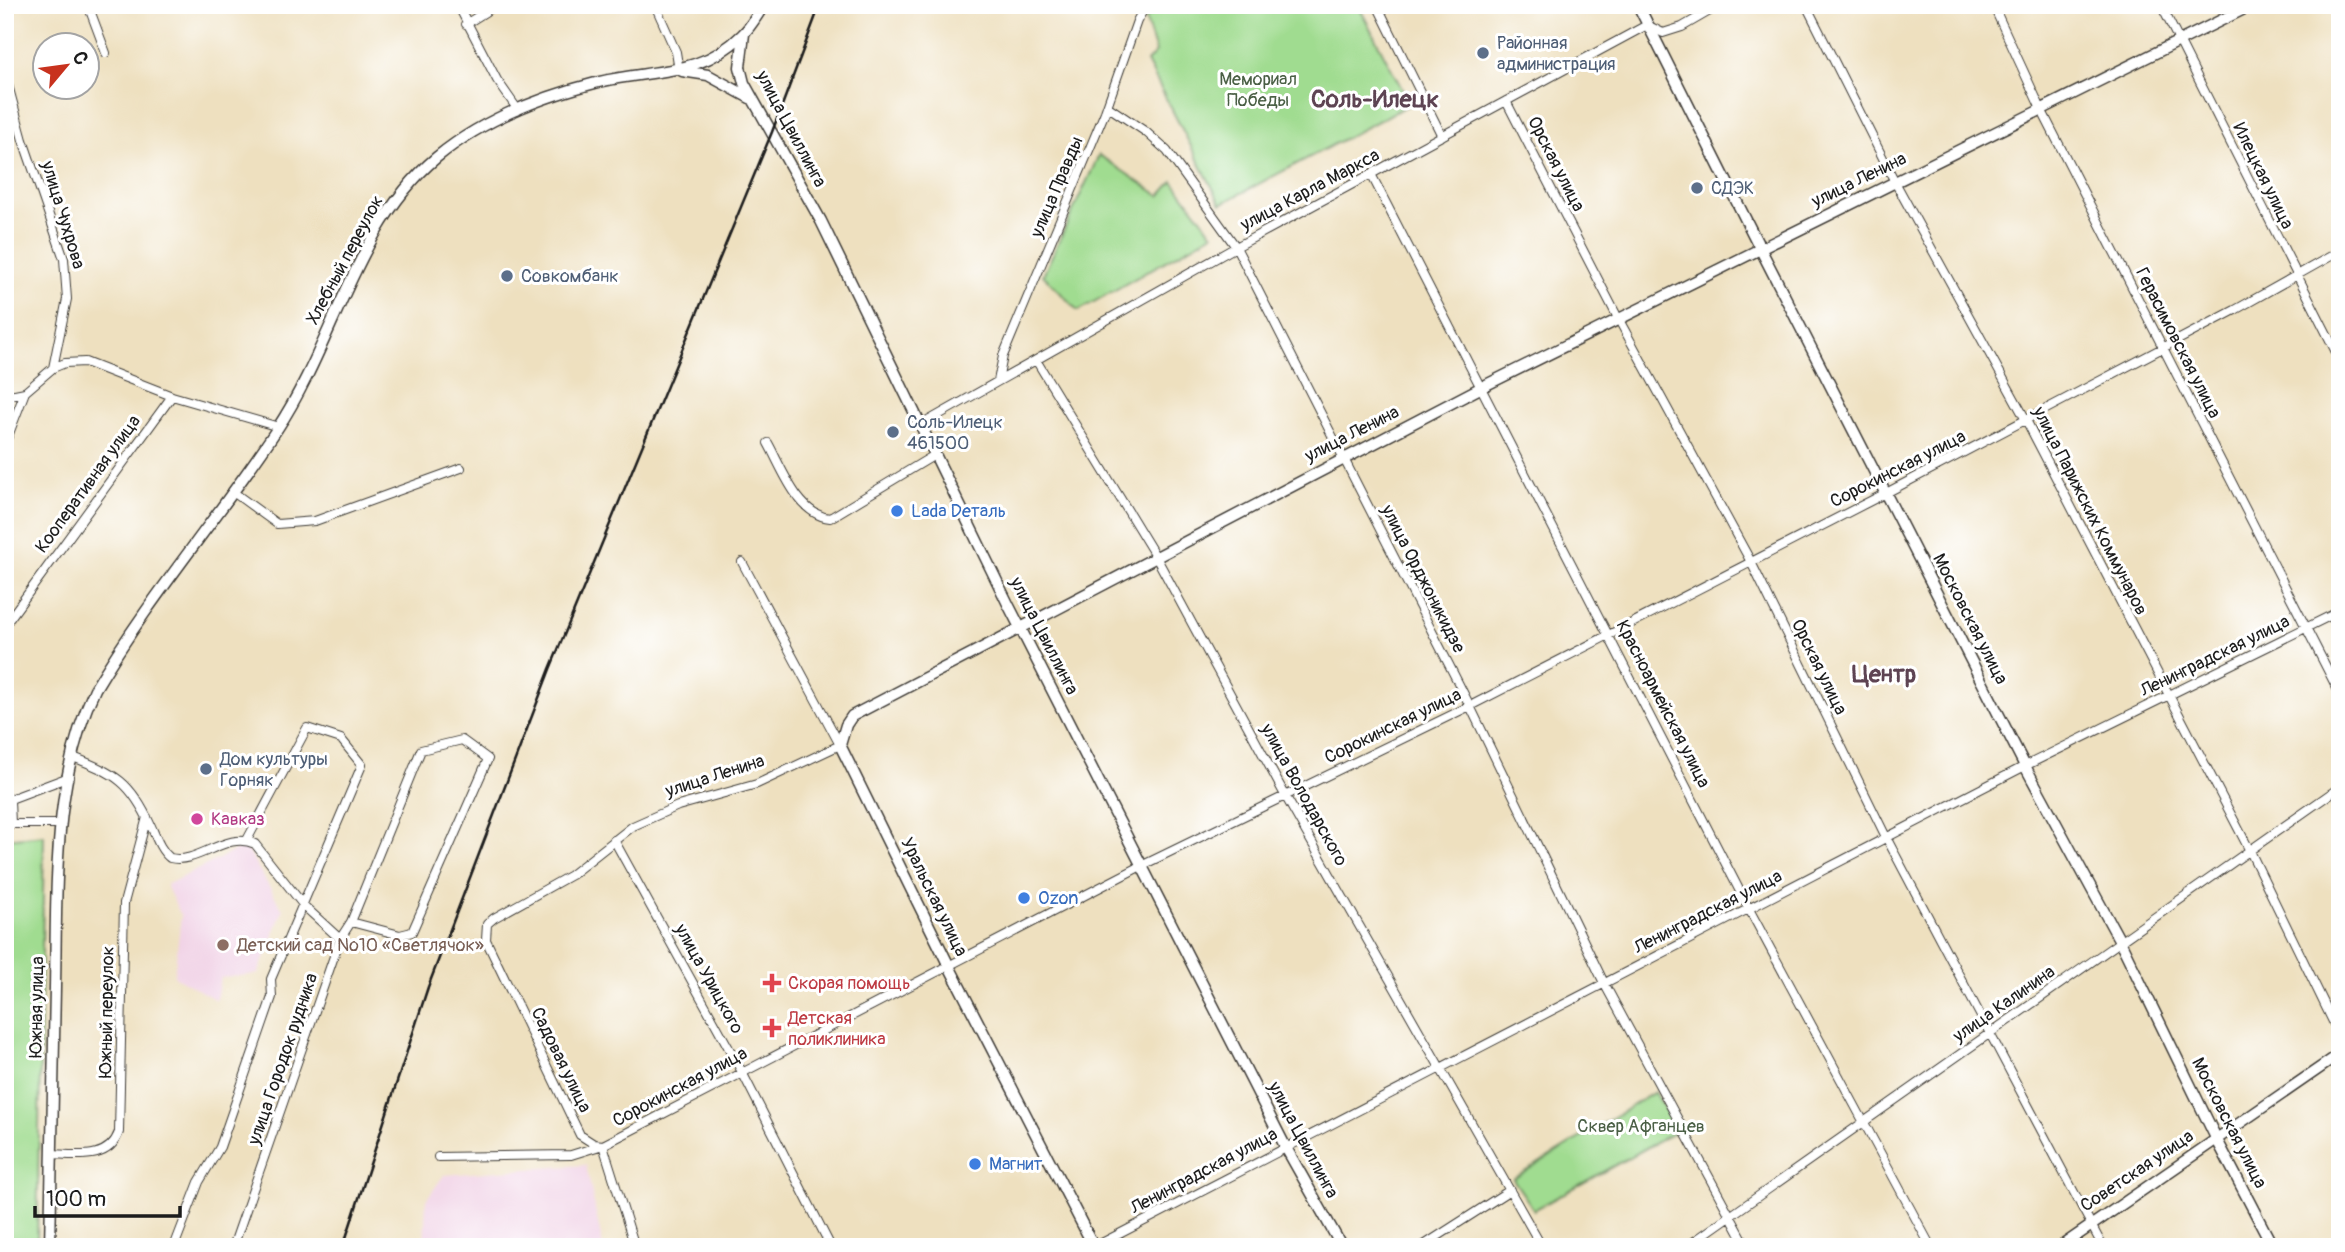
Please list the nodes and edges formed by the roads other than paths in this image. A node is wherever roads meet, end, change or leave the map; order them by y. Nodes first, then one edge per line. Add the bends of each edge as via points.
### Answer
1 (88, 5) edge
2 (458, 5) edge
3 (496, 5) edge
4 (655, 5) edge
5 (764, 5) edge
6 (1146, 5) edge
7 (1377, 5) edge
8 (1638, 5) edge
9 (1720, 5) edge
10 (1806, 5) edge
11 (1993, 5) edge
12 (2161, 5) edge
13 (2252, 5) edge
14 (2336, 5) edge
15 (2340, 12) edge
16 (466, 24) junction
17 (1647, 25) junction
18 (744, 34) junction
19 (2179, 41) junction
20 (106, 52) dead end
21 (679, 71) junction
22 (5, 74) edge
23 (753, 99) junction
24 (1506, 101) junction
25 (1107, 106) junction
26 (2041, 109) junction
27 (518, 110) junction
28 (1442, 136) junction
29 (1371, 174) junction
30 (1895, 182) junction
31 (1236, 247) junction
32 (1760, 248) junction
33 (2340, 251) edge
34 (2295, 274) junction
35 (1619, 320) junction
36 (2162, 347) junction
37 (1036, 360) junction
38 (2340, 360) edge
39 (53, 368) junction
40 (998, 381) junction
41 (1482, 387) junction
42 (25, 392) junction
43 (5, 396) edge
44 (172, 396) junction
45 (2026, 420) junction
46 (919, 426) junction
47 (279, 427) junction
48 (768, 443) dead end
49 (5, 444) edge
50 (933, 456) junction
51 (1343, 458) junction
52 (461, 468) dead end
53 (233, 492) junction
54 (1885, 493) junction
55 (1156, 557) junction
56 (742, 562) dead end
57 (1751, 562) junction
58 (2340, 611) edge
59 (5, 625) edge
60 (2306, 628) junction
61 (1020, 630) junction
62 (1610, 633) junction
63 (2340, 694) edge
64 (2168, 697) junction
65 (1470, 706) junction
66 (840, 745) junction
67 (72, 757) junction
68 (2025, 766) junction
69 (69, 777) junction
70 (2340, 787) edge
71 (1286, 797) junction
72 (8, 800) edge
73 (147, 817) junction
74 (8, 824) edge
75 (61, 824) junction
76 (1887, 839) junction
77 (247, 840) junction
78 (614, 840) junction
79 (2250, 851) junction
80 (1143, 865) junction
81 (304, 906) junction
82 (1749, 909) junction
83 (494, 918) joint
84 (351, 922) junction
85 (340, 939) junction
86 (2121, 943) junction
87 (949, 966) junction
88 (1604, 983) junction
89 (1989, 1033) junction
90 (2340, 1036) edge
91 (2340, 1054) edge
92 (1440, 1068) junction
93 (742, 1072) junction
94 (1864, 1123) junction
95 (2216, 1138) junction
96 (603, 1145) junction
97 (1284, 1146) junction
98 (52, 1154) junction
99 (438, 1157) dead end
100 (1510, 1190) junction
101 (1729, 1216) junction
102 (2091, 1223) junction
103 (50, 1247) edge
104 (174, 1247) edge
105 (233, 1247) edge
106 (635, 1247) edge
107 (831, 1247) edge
108 (1094, 1247) edge
109 (1342, 1247) edge
110 (1421, 1247) edge
111 (1542, 1247) edge
112 (1686, 1247) edge
113 (1746, 1247) edge
114 (1931, 1247) edge
115 (2060, 1247) edge
116 (2103, 1247) edge
117 (2273, 1247) edge

1 - 20 street
2 - 16 street
3 - 16 street
4 - 21 street via 676,52
5 - 18 street
6 - 25 street, улица Правды
7 - 28 street
8 - 17 street, Московская улица
9 - 17 street via 1663,33
10 - 30 street, улица Парижских Коммунаров
11 - 26 street, Герасимовская улица
12 - 19 street, Илецкая улица
13 - 19 street, улица Ленина
14 - 15 street
16 - 27 street
17 - 24 street, улица Карла Маркса
17 - 32 street, Московская улица
18 - 21 street, Хлебный переулок via 727,48
18 - 23 street, улица Цвиллинга via 740,67
19 - 26 street, улица Ленина
19 - 34 street, Илецкая улица
21 - 23 street via 708,75
21 - 27 street, Хлебный переулок via 603,81
22 - 39 street, улица Чухрова via 67,276
23 - 46 street, улица Цвиллинга via 821,220
24 - 28 street, улица Карла Маркса
24 - 35 street, Орская улица
25 - 31 street, улица Орджоникидзе via 1167,151
25 - 40 street, улица Правды via 1003,356
26 - 30 street, улица Ленина
26 - 36 street, Герасимовская улица
27 - 47 street, Хлебный переулок via 439,156 391,205
28 - 29 street, улица Карла Маркса
29 - 31 street, улица Карла Маркса
29 - 41 street, Красноармейская улица
30 - 32 street, улица Ленина
30 - 45 street, улица Парижских Коммунаров
31 - 37 street, улица Карла Маркса
31 - 51 street, улица Орджоникидзе
32 - 35 street, улица Ленина
32 - 54 street, Московская улица
33 - 34 street, Сорокинская улица
34 - 36 street, Сорокинская улица
34 - 38 street, Илецкая улица
35 - 41 street, улица Ленина
35 - 57 street, Орская улица
36 - 45 street, Сорокинская улица
36 - 60 street, Герасимовская улица
37 - 40 street, улица Карла Маркса
37 - 55 street, улица Володарского
39 - 42 street
39 - 44 street via 85,362
40 - 46 street, улица Карла Маркса
41 - 51 street, улица Ленина
41 - 62 street, Красноармейская улица
42 - 43 street
42 - 49 street
44 - 47 street
44 - 59 street, Кооперативная улица
45 - 54 street, Сорокинская улица
45 - 64 street, улица Парижских Коммунаров
46 - 50 street, улица Цвиллинга
47 - 53 street, Хлебный переулок
48 - 50 street via 794,491 821,517 839,514
50 - 61 street, улица Цвиллинга
51 - 55 street, улица Ленина
51 - 65 street, улица Орджоникидзе
52 - 53 street via 315,521 276,524
53 - 67 street, Хлебный переулок via 106,670 84,713
54 - 57 street, Сорокинская улица
54 - 68 street, Московская улица
55 - 61 street, улица Ленина
55 - 71 street, улица Володарского
56 - 66 street, Уральская улица
57 - 62 street, Сорокинская улица
57 - 76 street, Орская улица
58 - 60 street, Ленинградская улица
60 - 63 street, Герасимовская улица
60 - 64 street, Ленинградская улица
61 - 66 street, улица Ленина via 860,710 846,725
61 - 80 street, улица Цвиллинга
62 - 65 street, Сорокинская улица
62 - 82 street, Красноармейская улица
64 - 68 street, Ленинградская улица
64 - 79 street, улица Парижских Коммунаров
65 - 71 street, Сорокинская улица
65 - 88 street, улица Орджоникидзе
66 - 78 street, улица Ленина via 757,784 655,815
66 - 87 street, Уральская улица
67 - 69 street, Хлебный переулок
67 - 73 street via 124,781
68 - 76 street, Ленинградская улица
68 - 86 street, Московская улица
69 - 72 street
69 - 75 street, Хлебный переулок
70 - 79 street, улица Калинина
71 - 80 street, Сорокинская улица
71 - 92 street, улица Володарского
72 - 74 street
73 - 77 street via 170,858
73 - 98 street, Южный переулок via 124,903 119,1132 109,1147 95,1155
74 - 75 street
75 - 98 street, Южная улица
76 - 82 street, Ленинградская улица
76 - 89 street, Орская улица
77 - 81 street via 262,851
77 - 81 street via 307,728 341,739 362,765
78 - 83 street, улица Ленина via 570,875
78 - 93 street, улица Урицкого
79 - 86 street, улица Калинина
79 - 90 street, улица Парижских Коммунаров
80 - 87 street, Сорокинская улица
80 - 97 street, улица Цвиллинга
81 - 85 street
81 - 104 street via 271,979 272,996 220,1147 199,1182
82 - 88 street, Ленинградская улица
82 - 94 street, Красноармейская улица
83 - 96 street, Садовая улица via 487,924 486,940 550,1074 580,1135
84 - 84 street, улица Городок рудника via 421,750 462,740 488,759 412,932 400,935
84 - 85 street, улица Городок рудника
85 - 105 street, улица Городок рудника
86 - 89 street, улица Калинина
86 - 95 street, Московская улица
87 - 93 street, Сорокинская улица
87 - 108 street, Уральская улица
88 - 92 street, Ленинградская улица
88 - 101 street, улица Орджоникидзе
89 - 94 street, улица Калинина
89 - 102 street, Орская улица
91 - 95 street, Советская улица
92 - 97 street, Ленинградская улица
92 - 100 street, улица Володарского
93 - 96 street, Сорокинская улица
93 - 107 street, улица Урицкого
94 - 101 street, улица Калинина
94 - 114 street, Красноармейская улица
95 - 102 street, Советская улица
95 - 117 street, Московская улица
96 - 99 street, Сорокинская улица via 571,1155
96 - 106 street
97 - 108 street, Ленинградская улица
97 - 109 street, улица Цвиллинга
98 - 103 street, Южная улица
100 - 110 street
100 - 111 street, улица Володарского
101 - 112 street, улица Калинина
101 - 113 street, улица Орджоникидзе
102 - 115 street, Советская улица
102 - 116 street, Орская улица

